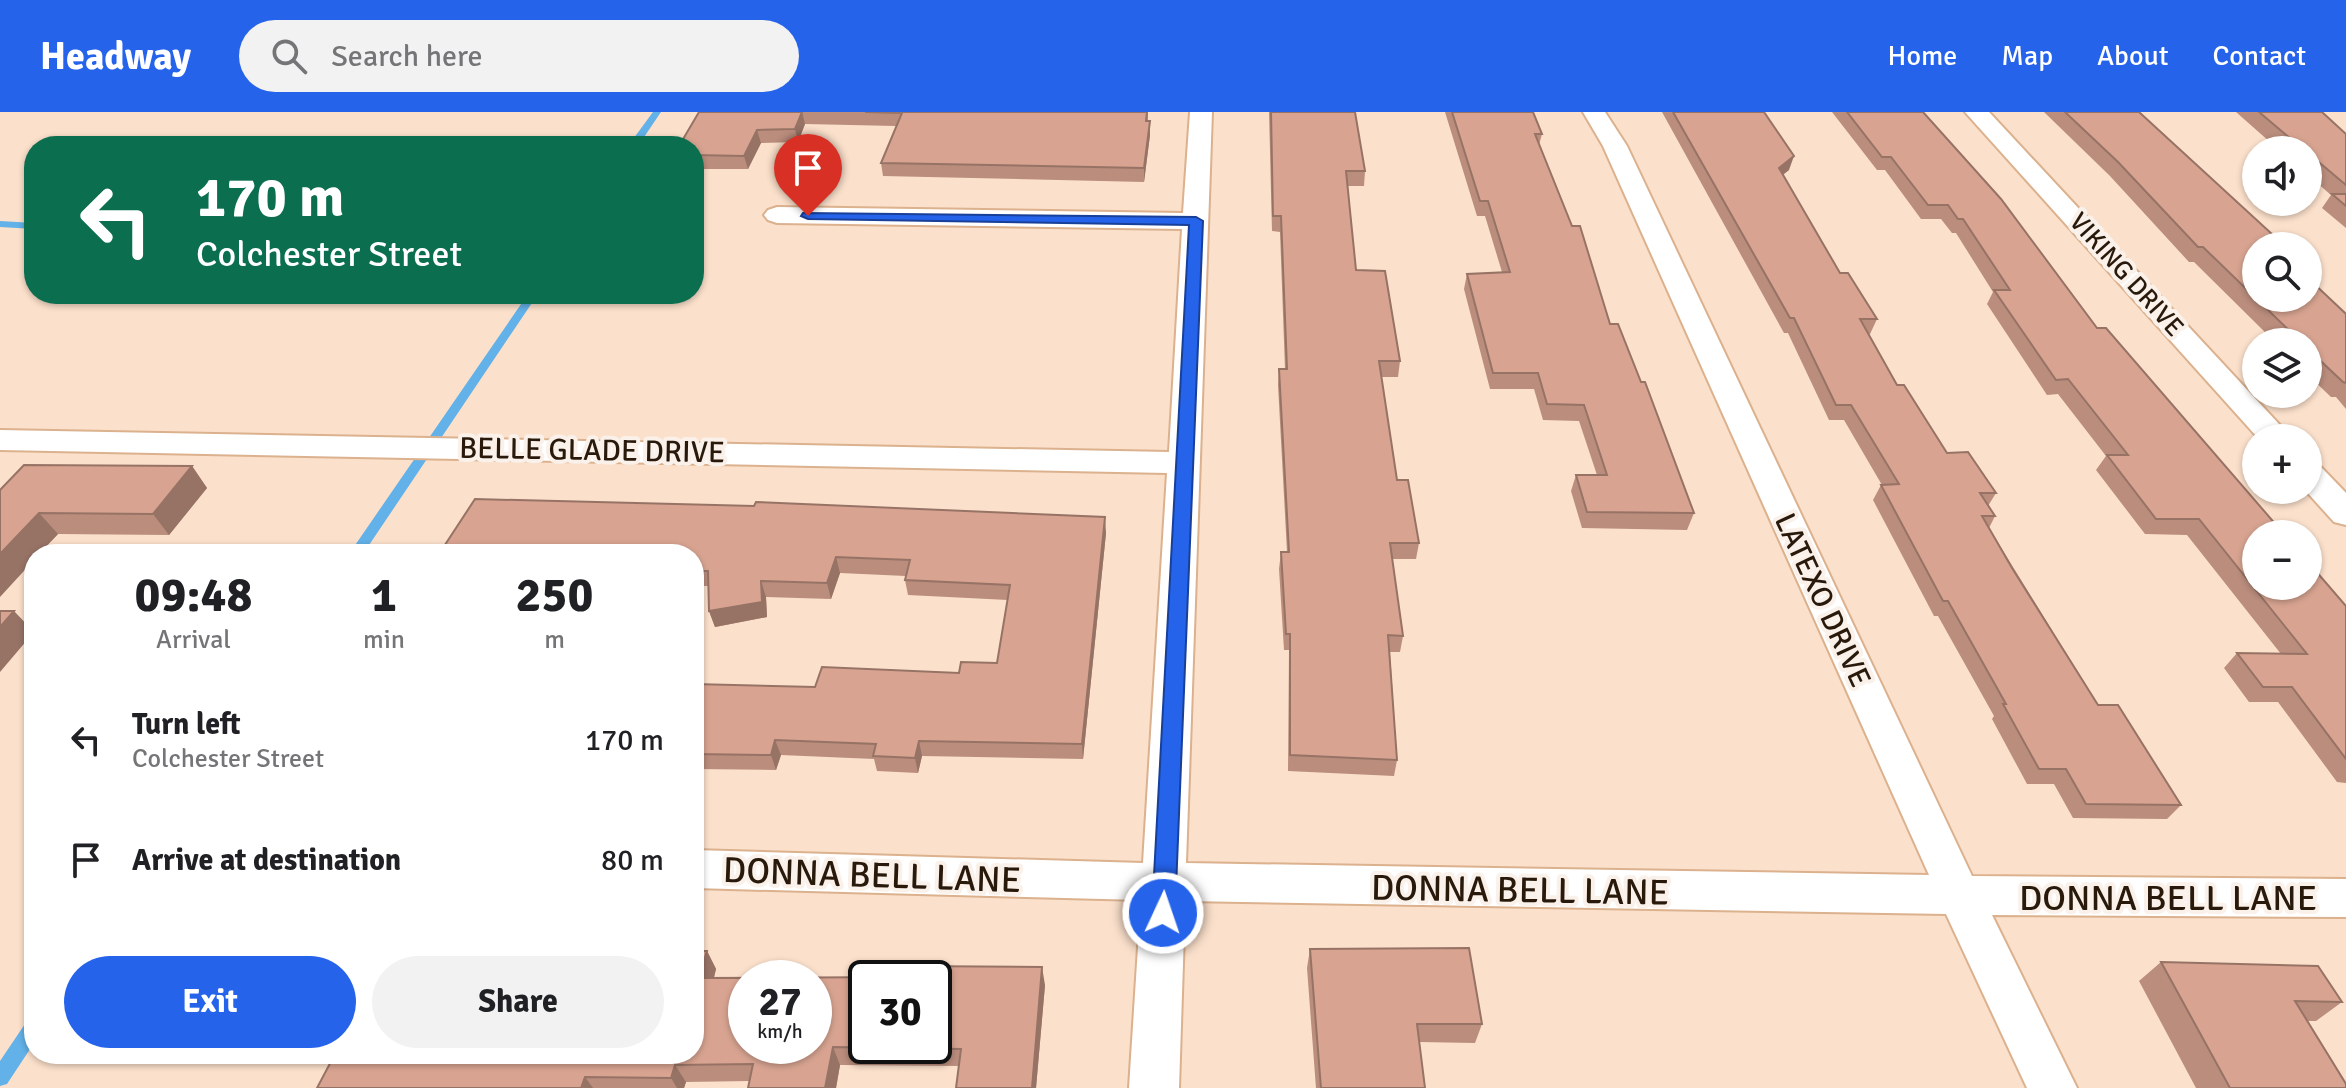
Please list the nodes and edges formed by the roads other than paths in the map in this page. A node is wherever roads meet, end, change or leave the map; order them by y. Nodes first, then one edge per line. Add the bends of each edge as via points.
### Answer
1 (1201, 112) edge
2 (1594, 112) edge
3 (1976, 112) edge
4 (777, 215) dead end
5 (1196, 221) junction
6 (2263, 424) edge
7 (0, 440) edge
8 (1184, 463) junction
9 (2322, 488) edge
10 (2346, 514) edge
11 (704, 869) edge
12 (1165, 884) junction
13 (1960, 896) junction
14 (2346, 898) edge
15 (1154, 1088) edge
16 (2052, 1088) edge

1 - 5 street
2 - 13 street, LATEXO DRIVE via 1615,146
3 - 6 street, VIKING DRIVE
4 - 5 street
5 - 8 street
7 - 8 street, BELLE GLADE DRIVE
8 - 12 street
9 - 10 street
11 - 12 street, DONNA BELL LANE
12 - 13 street, DONNA BELL LANE
12 - 15 street
13 - 14 street, DONNA BELL LANE
13 - 16 street, LATEXO DRIVE

